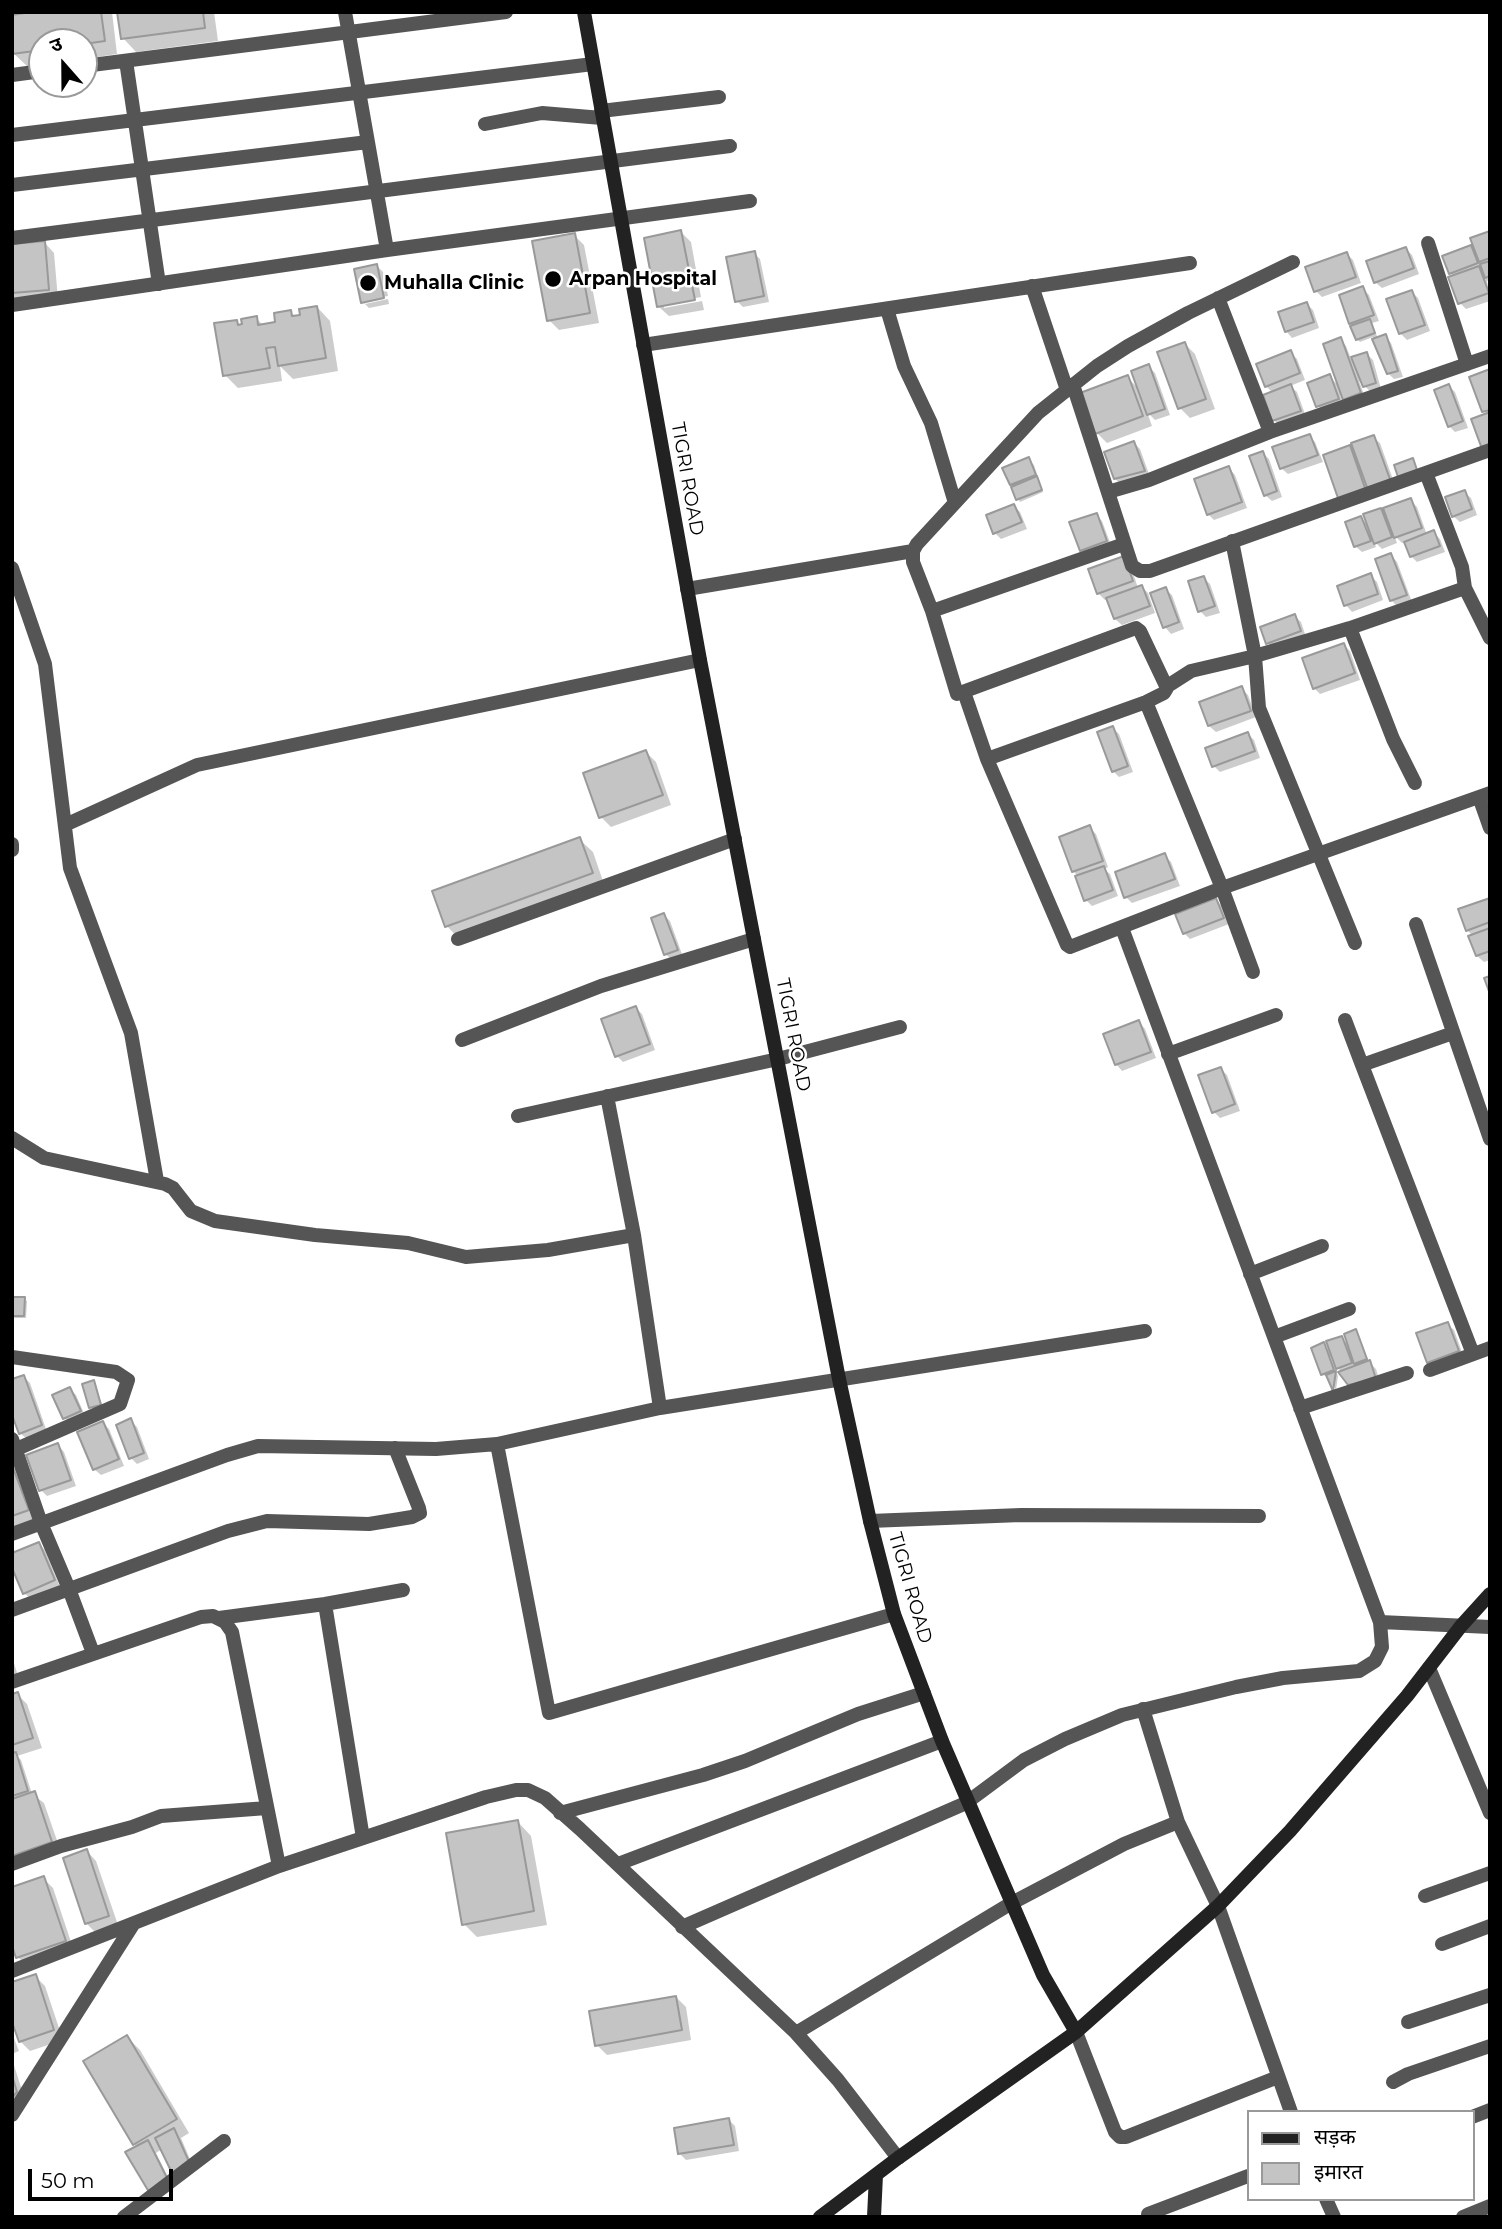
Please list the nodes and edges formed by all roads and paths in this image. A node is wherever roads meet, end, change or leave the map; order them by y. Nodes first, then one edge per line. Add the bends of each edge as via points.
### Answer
1 (345, 12) edge
2 (506, 12) edge
3 (584, 12) edge
4 (349, 33) junction
5 (127, 61) junction
6 (98, 64) edge
7 (593, 64) junction
8 (359, 93) junction
9 (719, 97) dead end
10 (602, 115) junction
11 (135, 120) junction
12 (485, 124) dead end
13 (12, 135) edge
14 (368, 142) junction
15 (730, 146) dead end
16 (610, 163) junction
17 (142, 171) junction
18 (12, 185) edge
19 (377, 192) junction
20 (750, 201) dead end
21 (620, 219) junction
22 (150, 221) junction
23 (12, 238) edge
24 (1428, 243) dead end
25 (387, 250) junction
26 (1293, 262) dead end
27 (1189, 263) dead end
28 (159, 284) junction
29 (1032, 286) junction
30 (1217, 298) junction
31 (12, 305) edge
32 (887, 309) junction
33 (643, 345) junction
34 (1490, 356) edge
35 (1467, 364) junction
36 (1070, 387) junction
37 (1270, 432) junction
38 (1490, 450) edge
39 (1426, 473) junction
40 (1108, 492) junction
41 (955, 503) junction
42 (1232, 541) junction
43 (1124, 544) junction
44 (913, 551) junction
45 (12, 568) edge
46 (1465, 588) junction
47 (687, 589) junction
48 (932, 611) junction
49 (1350, 628) junction
50 (1490, 638) edge
51 (1255, 656) junction
52 (700, 660) junction
53 (1166, 687) junction
54 (964, 692) junction
55 (1146, 702) junction
56 (987, 760) junction
57 (1415, 783) dead end
58 (1484, 795) edge
59 (65, 825) junction
60 (1490, 828) edge
61 (735, 839) junction
62 (12, 844) edge
63 (12, 850) edge
64 (1319, 853) junction
65 (1222, 888) junction
66 (1416, 924) dead end
67 (1122, 928) junction
68 (458, 939) dead end
69 (754, 939) junction
70 (1355, 943) dead end
71 (1253, 972) dead end
72 (1276, 1015) dead end
73 (1345, 1020) dead end
74 (900, 1027) dead end
75 (1453, 1033) junction
76 (462, 1040) dead end
77 (1168, 1054) junction
78 (778, 1059) junction
79 (1362, 1065) junction
80 (607, 1096) junction
81 (518, 1115) dead end
82 (12, 1138) edge
83 (1490, 1139) edge
84 (157, 1181) junction
85 (634, 1235) junction
86 (1322, 1247) dead end
87 (1250, 1274) junction
88 (1349, 1309) dead end
89 (1145, 1331) dead end
90 (1274, 1337) junction
91 (1490, 1348) edge
92 (1473, 1354) junction
93 (12, 1357) edge
94 (1430, 1370) dead end
95 (1407, 1373) dead end
96 (839, 1379) junction
97 (660, 1408) junction
98 (1300, 1408) junction
99 (497, 1444) junction
100 (14, 1446) edge
101 (395, 1448) junction
102 (1259, 1516) dead end
103 (870, 1521) junction
104 (41, 1523) junction
105 (12, 1534) edge
106 (69, 1589) junction
107 (403, 1590) dead end
108 (1490, 1594) edge
109 (325, 1604) junction
110 (12, 1610) edge
111 (894, 1614) junction
112 (219, 1618) junction
113 (1380, 1622) junction
114 (1461, 1626) junction
115 (1490, 1627) edge
116 (93, 1653) junction
117 (1429, 1668) junction
118 (12, 1682) edge
119 (924, 1693) junction
120 (1143, 1709) junction
121 (942, 1741) junction
122 (966, 1802) junction
123 (267, 1808) junction
124 (560, 1812) junction
125 (1490, 1813) edge
126 (1178, 1822) junction
127 (363, 1838) junction
128 (12, 1864) edge
129 (618, 1864) junction
130 (279, 1866) junction
131 (1490, 1873) edge
132 (1425, 1896) dead end
133 (1010, 1905) junction
134 (1218, 1906) junction
135 (134, 1923) junction
136 (1490, 1926) edge
137 (682, 1927) junction
138 (1441, 1944) dead end
139 (12, 1971) edge
140 (1490, 1995) edge
141 (1408, 2022) dead end
142 (1076, 2032) junction
143 (796, 2033) junction
144 (1490, 2046) edge
145 (1278, 2077) junction
146 (1393, 2082) dead end
147 (1290, 2110) edge
148 (12, 2115) edge
149 (224, 2141) dead end
150 (898, 2158) junction
151 (876, 2175) junction
152 (1246, 2177) edge
153 (1327, 2201) edge
154 (1490, 2206) edge
155 (1148, 2214) dead end
156 (124, 2217) edge
157 (820, 2217) edge
158 (874, 2217) edge
159 (1334, 2217) edge
160 (1463, 2217) edge

1 - 4 street
2 - 4 street
3 - 7 street, TIGRI ROAD
4 - 5 street
4 - 8 street
5 - 6 street
5 - 11 street
7 - 8 street
7 - 10 street, TIGRI ROAD
8 - 11 street
8 - 14 street
9 - 10 street
10 - 12 street via 542,113
10 - 16 street, TIGRI ROAD
11 - 13 street
11 - 17 street
14 - 17 street
14 - 19 street
15 - 16 street
16 - 19 street
16 - 21 street, TIGRI ROAD
17 - 18 street
17 - 22 street
19 - 22 street
19 - 25 street
20 - 21 street
21 - 25 street
21 - 33 street, TIGRI ROAD
22 - 23 street
22 - 28 street
24 - 35 street
25 - 28 street
26 - 30 street
27 - 29 street
28 - 31 street
29 - 32 street
29 - 36 street
30 - 36 street via 1128,345
30 - 37 street
32 - 33 street
32 - 41 street
33 - 47 street, TIGRI ROAD
34 - 35 street
35 - 37 street
36 - 40 street
36 - 41 street via 1038,413
37 - 40 street
38 - 39 street
39 - 42 street
39 - 46 street via 1462,567
40 - 43 street
41 - 44 street
42 - 43 street via 1144,572 1132,565
42 - 51 street
43 - 48 street
44 - 47 street
44 - 48 street
45 - 59 street via 45,664
46 - 49 street
46 - 50 street
47 - 52 street, TIGRI ROAD
48 - 54 street via 957,694
49 - 51 street
49 - 57 street
51 - 53 street via 1191,671
51 - 64 street via 1259,708
52 - 59 street via 197,765
52 - 61 street, TIGRI ROAD
53 - 54 street via 1136,628
53 - 55 street via 1166,692
54 - 56 street
55 - 56 street
55 - 65 street
56 - 67 street via 1067,945
58 - 60 street
58 - 64 street
59 - 84 street via 70,868 131,1032
61 - 68 street
61 - 69 street, TIGRI ROAD
62 - 63 street
64 - 65 street
64 - 70 street
65 - 67 street
65 - 71 street
66 - 75 street
67 - 77 street
69 - 76 street via 601,986
69 - 78 street, TIGRI ROAD
72 - 77 street
73 - 79 street
74 - 78 street
75 - 79 street
75 - 83 street
77 - 87 street
78 - 80 street
78 - 96 street, TIGRI ROAD
79 - 92 street
80 - 81 street
80 - 85 street
82 - 84 street via 44,1158
84 - 85 street via 173,1188 191,1211 215,1221 315,1236 408,1243 466,1257 548,1250
85 - 97 street
86 - 87 street
87 - 90 street
88 - 90 street
89 - 96 street
90 - 98 street
91 - 92 street
92 - 94 street
93 - 100 street via 116,1372 128,1380 120,1405
95 - 98 street
96 - 97 street
96 - 103 street, TIGRI ROAD
97 - 99 street
98 - 113 street
99 - 101 street
99 - 111 street via 549,1713
100 - 104 street
101 - 104 street via 272,1445 243,1450
101 - 106 street via 419,1507 420,1513 412,1517 369,1524 267,1521
102 - 103 street via 1021,1515
103 - 111 street, TIGRI ROAD
104 - 105 street
104 - 106 street
106 - 110 street
106 - 116 street
107 - 109 street
108 - 114 street
109 - 112 street
109 - 127 street
111 - 119 street, TIGRI ROAD
112 - 116 street via 201,1617
112 - 123 street via 232,1632
113 - 114 street
113 - 120 street via 1382,1647 1375,1661 1359,1671 1271,1680
114 - 115 street
114 - 117 street
116 - 118 street
117 - 125 street
117 - 134 street via 1290,1831
119 - 121 street, TIGRI ROAD
119 - 124 street via 858,1714 745,1761
120 - 122 street via 1024,1759
120 - 126 street
121 - 122 street, TIGRI ROAD
121 - 129 street
122 - 133 street, TIGRI ROAD
122 - 137 street
123 - 128 street via 161,1816
123 - 130 street
124 - 127 street via 536,1792 516,1790
124 - 129 street
126 - 133 street via 1124,1844
126 - 134 street
127 - 130 street
129 - 137 street
130 - 135 street
131 - 132 street
133 - 142 street, TIGRI ROAD
133 - 143 street
134 - 142 street
134 - 145 street
135 - 139 street
135 - 148 street
136 - 138 street
137 - 143 street
140 - 141 street
142 - 145 street via 1120,2137
142 - 150 street
143 - 150 street
144 - 146 street
145 - 147 street
149 - 156 street
150 - 151 street
151 - 157 street
151 - 158 street
152 - 155 street
153 - 159 street
154 - 160 street

